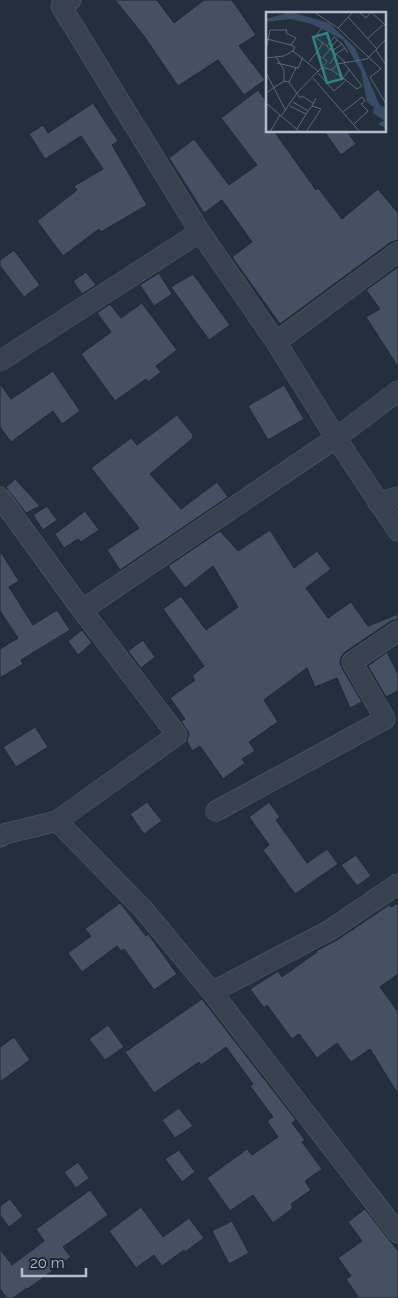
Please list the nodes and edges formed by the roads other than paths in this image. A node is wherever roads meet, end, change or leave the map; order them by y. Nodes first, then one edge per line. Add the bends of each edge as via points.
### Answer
1 (71, 0) edge
2 (200, 232) junction
3 (398, 252) edge
4 (276, 342) junction
5 (0, 361) edge
6 (398, 391) edge
7 (336, 438) junction
8 (0, 497) edge
9 (398, 497) edge
10 (378, 503) junction
11 (398, 530) edge
12 (82, 610) junction
13 (398, 632) edge
14 (216, 811) dead end
15 (57, 821) junction
16 (0, 837) edge
17 (398, 884) edge
18 (212, 992) junction
19 (398, 1233) edge

1 - 2 street via 61,6
2 - 4 street
2 - 5 street
3 - 4 street
4 - 7 street
6 - 7 street
7 - 10 street
7 - 12 street
8 - 12 street
9 - 10 street
10 - 11 street
12 - 15 street via 177,735
13 - 14 street via 352,662 385,719
15 - 16 street
15 - 18 street via 143,909
17 - 18 street via 330,930
18 - 19 street

